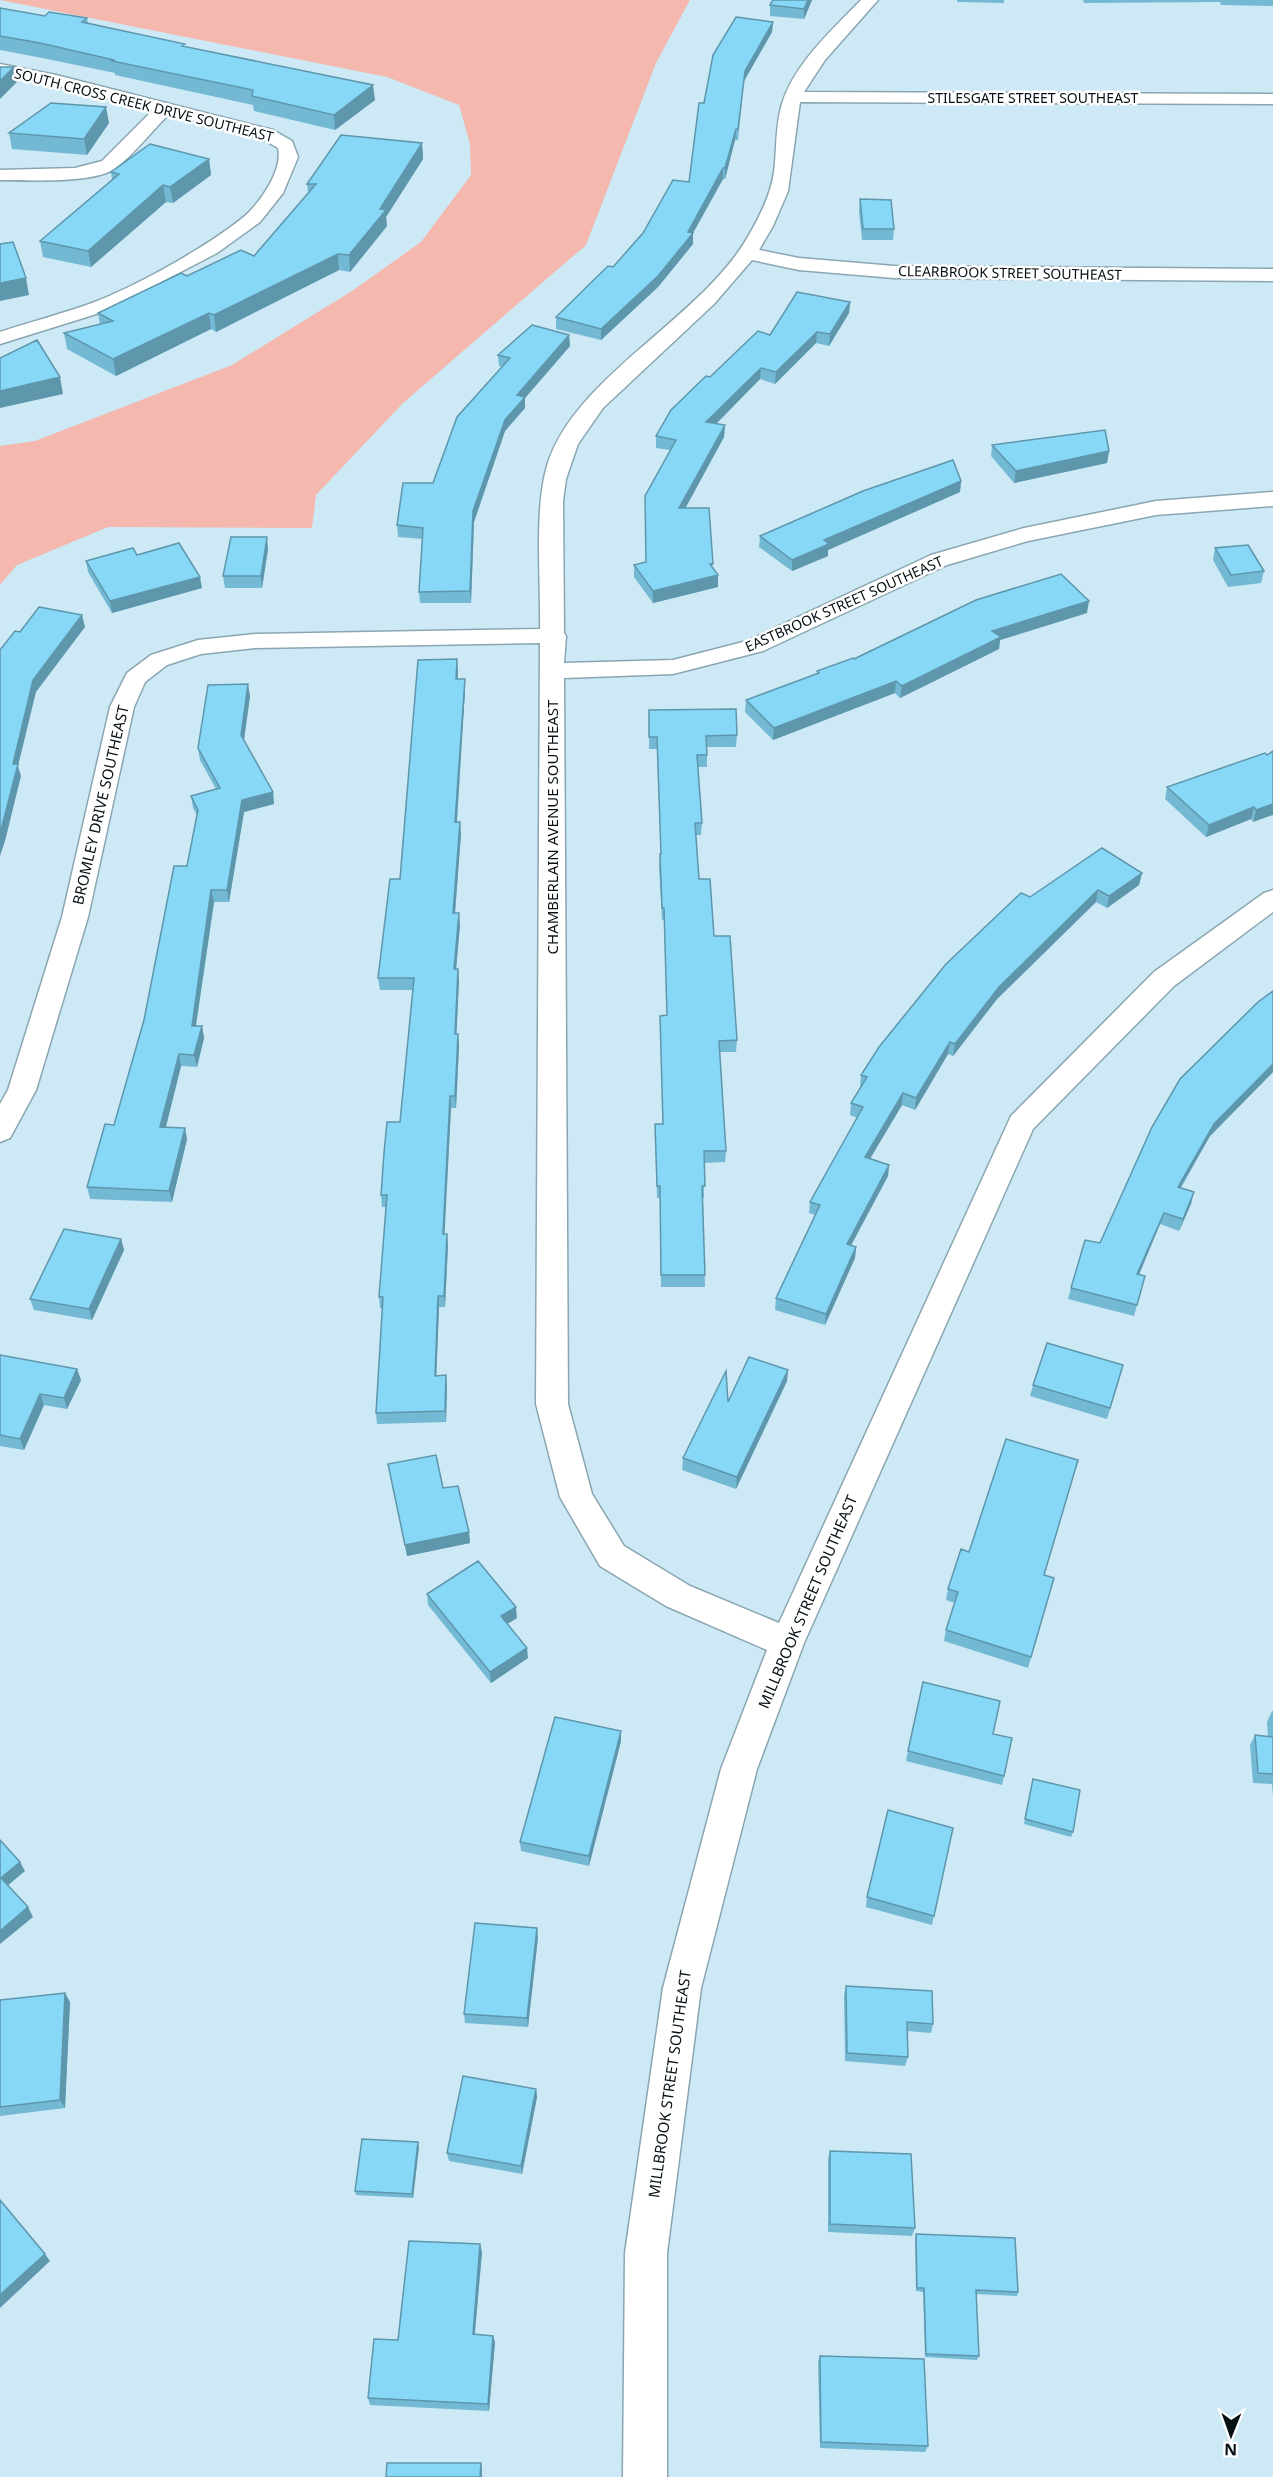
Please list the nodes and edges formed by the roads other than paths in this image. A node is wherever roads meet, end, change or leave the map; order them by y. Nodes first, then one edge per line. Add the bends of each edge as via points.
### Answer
1 (870, 0) edge
2 (0, 69) edge
3 (793, 97) junction
4 (1273, 99) edge
5 (164, 109) junction
6 (0, 175) edge
7 (748, 253) junction
8 (1273, 275) edge
9 (0, 338) edge
10 (1273, 499) edge
11 (554, 636) junction
12 (554, 671) junction
13 (1273, 899) edge
14 (0, 1131) edge
15 (787, 1643) junction
16 (645, 2477) edge

1 - 3 street, CHAMBERLAIN AVENUE SOUTHEAST via 822,50
2 - 5 street, SOUTH CROSS CREEK DRIVE SOUTHEAST
3 - 4 street, STILESGATE STREET SOUTHEAST
3 - 7 street, CHAMBERLAIN AVENUE SOUTHEAST via 779,191
5 - 6 street via 102,168 75,173
5 - 9 street, SOUTH CROSS CREEK DRIVE SOUTHEAST via 267,134 286,145 289,157 274,193 253,218 210,249 154,280 99,307
7 - 8 street, CLEARBROOK STREET SOUTHEAST via 799,264 894,272
7 - 11 street, CHAMBERLAIN AVENUE SOUTHEAST via 705,301 599,399 565,447 552,501
10 - 12 street, EASTBROOK STREET SOUTHEAST via 1156,508 1024,535 939,560 756,646 673,667
11 - 12 street, CHAMBERLAIN AVENUE SOUTHEAST
11 - 14 street, BROMLEY DRIVE SOUTHEAST via 209,645 159,660 135,678 122,707 75,917 22,1090
12 - 15 street, CHAMBERLAIN AVENUE SOUTHEAST via 552,1404 576,1497 612,1556 678,1596
13 - 15 street, MILLBROOK STREET SOUTHEAST via 1164,979 1021,1123
15 - 16 street, MILLBROOK STREET SOUTHEAST via 739,1769 682,1988 646,2253

